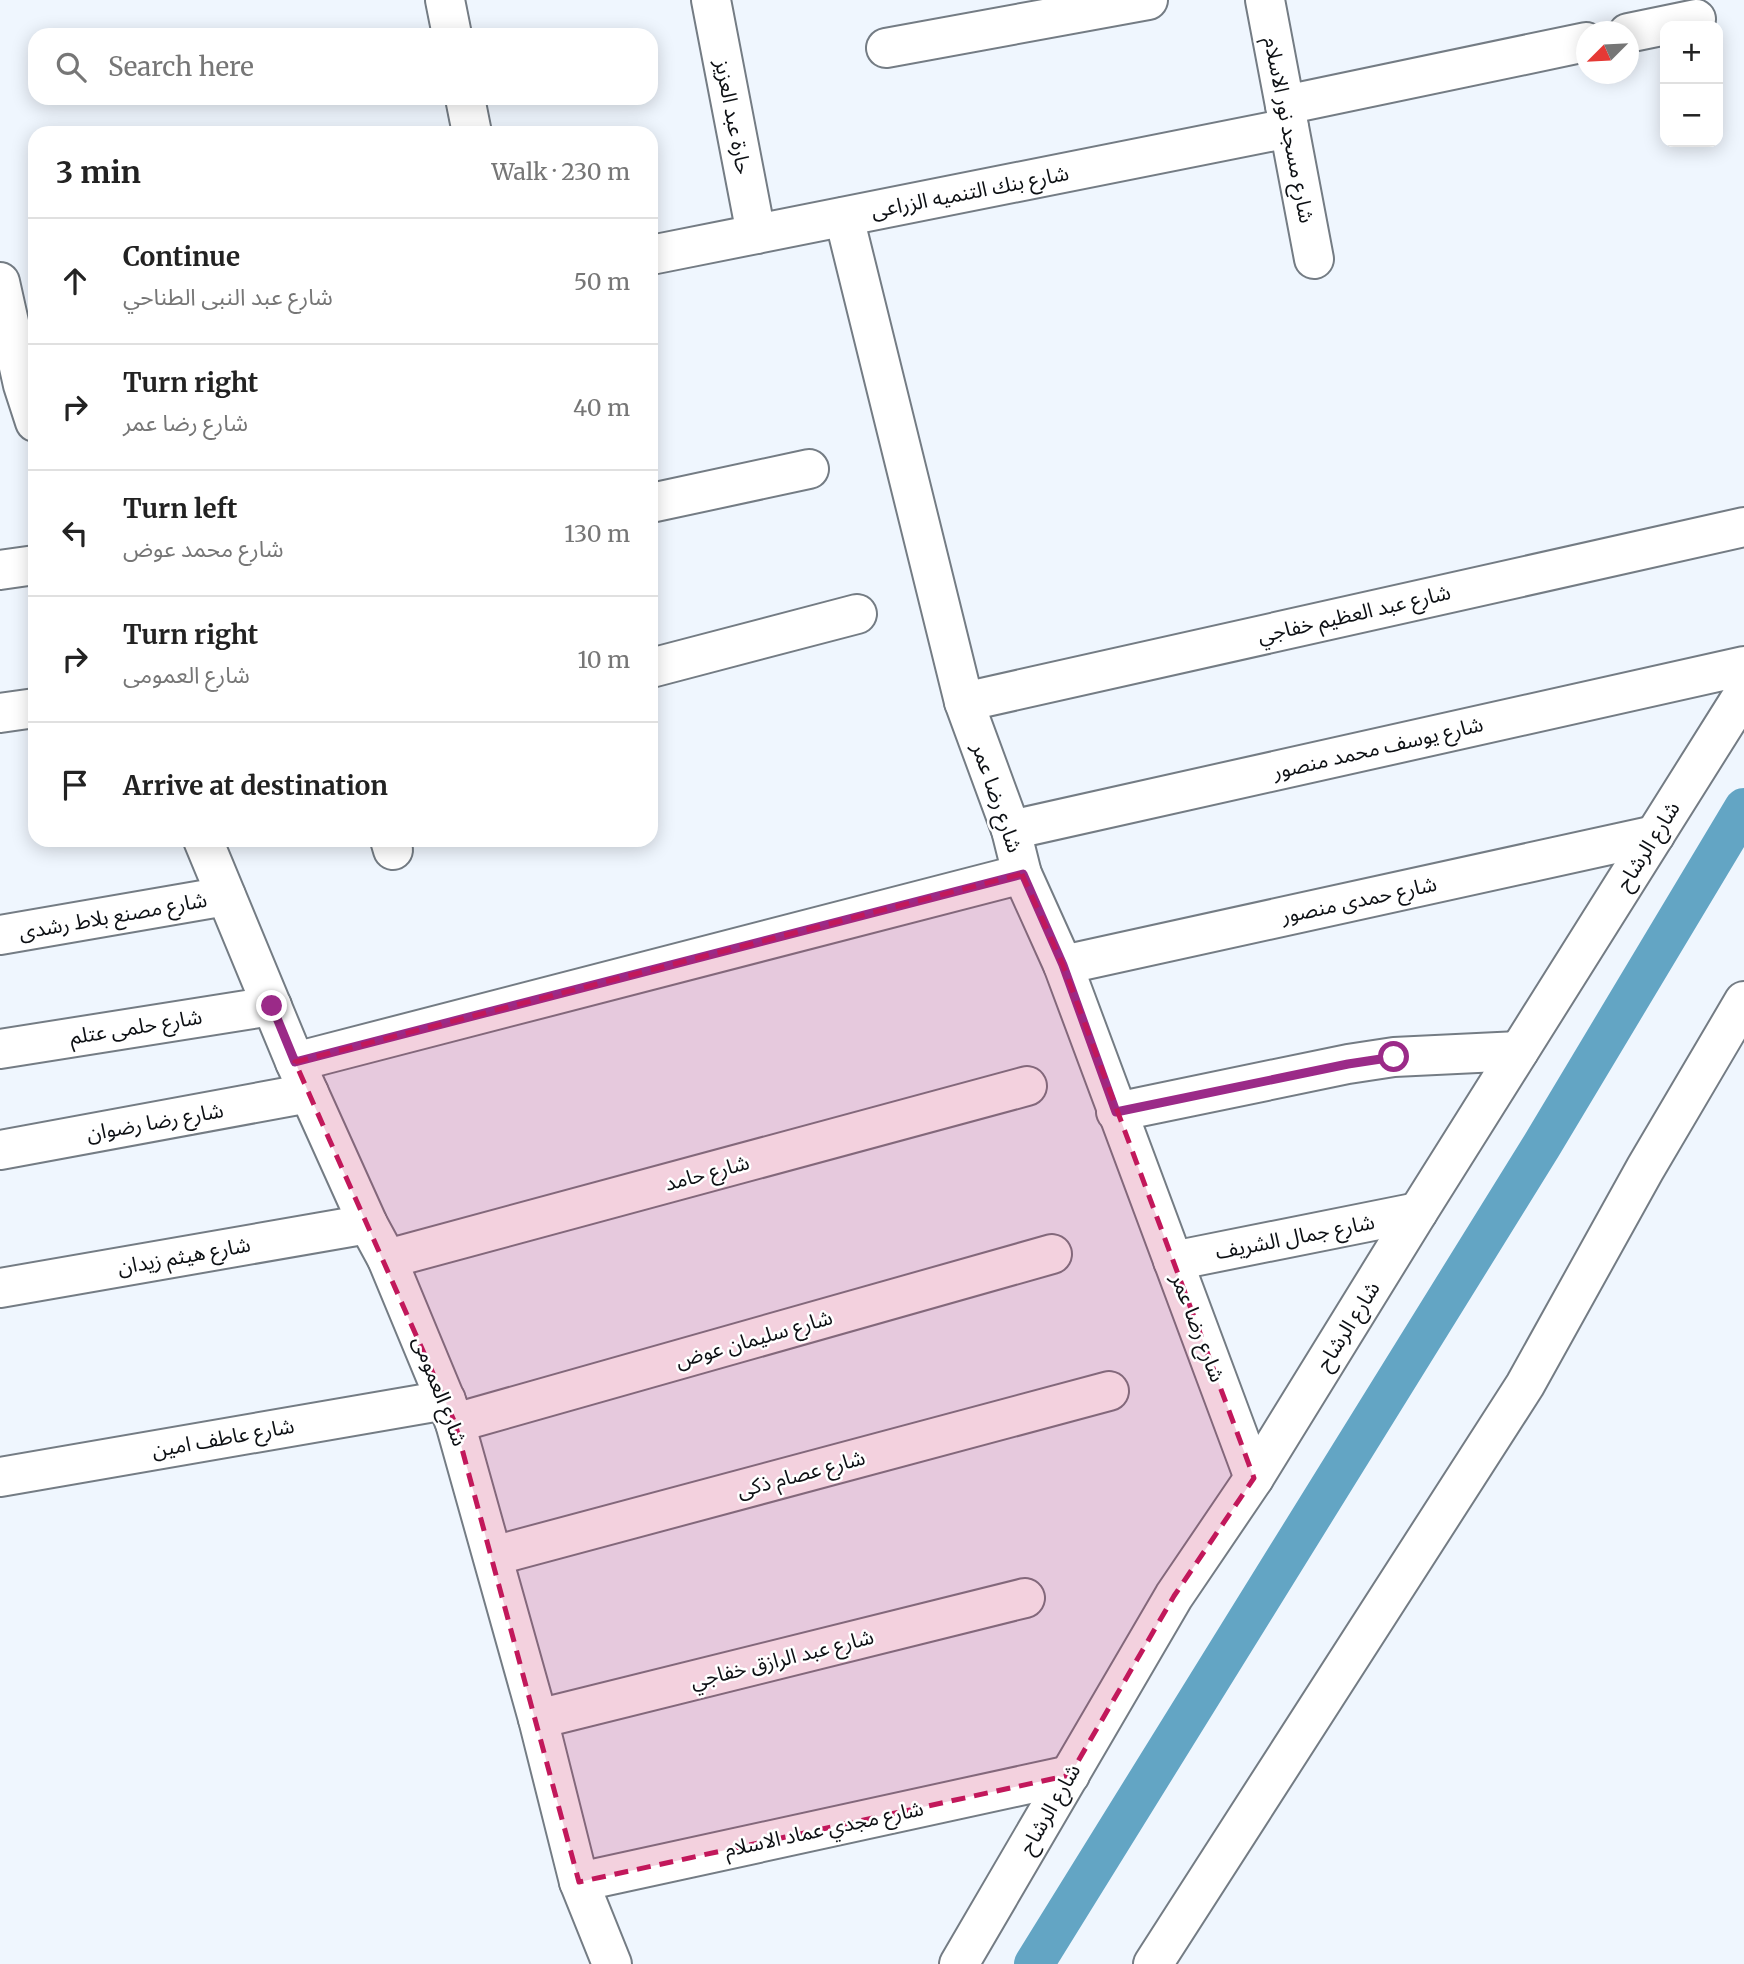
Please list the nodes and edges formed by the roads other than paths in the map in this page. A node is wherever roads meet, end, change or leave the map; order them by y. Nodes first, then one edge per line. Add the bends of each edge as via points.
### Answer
1 (445, 0) edge
2 (711, 0) edge
3 (1148, 0) edge
4 (1265, 0) edge
5 (1696, 19) dead end
6 (451, 28) edge
7 (1639, 31) edge
8 (1576, 45) edge
9 (886, 48) dead end
10 (466, 105) edge
11 (1287, 116) junction
12 (471, 126) edge
13 (844, 217) junction
14 (756, 234) junction
15 (658, 253) edge
16 (1314, 259) dead end
17 (0, 282) edge
18 (24, 399) edge
19 (809, 468) dead end
20 (658, 501) edge
21 (1744, 527) edge
22 (28, 566) edge
23 (0, 570) edge
24 (857, 614) dead end
25 (658, 666) edge
26 (1744, 666) edge
27 (1744, 693) edge
28 (964, 702) junction
29 (28, 709) edge
30 (0, 713) edge
31 (1011, 830) junction
32 (1655, 835) junction
33 (206, 847) edge
34 (1023, 874) junction
35 (226, 896) junction
36 (0, 935) edge
37 (1063, 965) junction
38 (1744, 1001) edge
39 (272, 1006) junction
40 (0, 1049) edge
41 (1519, 1051) junction
42 (302, 1078) junction
43 (1027, 1086) dead end
44 (1116, 1112) junction
45 (0, 1150) edge
46 (1418, 1212) junction
47 (368, 1224) junction
48 (1052, 1254) dead end
49 (387, 1259) junction
50 (1173, 1261) junction
51 (0, 1288) edge
52 (1109, 1391) dead end
53 (451, 1412) junction
54 (0, 1477) edge
55 (1254, 1478) junction
56 (493, 1556) junction
57 (1025, 1598) dead end
58 (538, 1720) junction
59 (1070, 1775) junction
60 (579, 1882) junction
61 (612, 1964) edge
62 (960, 1964) edge
63 (1153, 1964) edge

1 - 6 street
2 - 14 street, حارة عبد العزيز
3 - 9 street
4 - 11 street, شارع مسجد نور الاسلام
5 - 7 street
8 - 11 street, شارع بنك التنميه الزراعى
10 - 12 street
11 - 13 street, شارع بنك التنميه الزراعى
11 - 16 street, شارع مسجد نور الاسلام
13 - 14 street, شارع بنك التنميه الزراعى
13 - 28 street, شارع رضا عمر
14 - 15 street, شارع بنك التنميه الزراعى
17 - 18 street
19 - 20 street
21 - 28 street, شارع عبد العظيم خفاجي
22 - 23 street
24 - 25 street
26 - 31 street, شارع يوسف محمد منصور
27 - 32 street, شارع الرشاح
28 - 31 street, شارع رضا عمر
29 - 30 street
31 - 34 street, شارع رضا عمر
32 - 37 street, شارع حمدى منصور
32 - 41 street, شارع الرشاح
33 - 35 street, شارع العمومى
34 - 37 street, شارع رضا عمر
34 - 42 street, شارع رضا رضوان
35 - 36 street, شارع مصنع بلاط رشدى
35 - 39 street, شارع العمومى
37 - 44 street, شارع رضا عمر
38 - 63 street via 1525,1384
39 - 40 street, شارع حلمى عتلم
39 - 42 street, شارع العمومى
41 - 44 street via 1383,1059
41 - 46 street, شارع الرشاح
42 - 45 street, شارع رضا رضوان
42 - 47 street, شارع العمومى
43 - 49 street, شارع حامد
44 - 50 street, شارع رضا عمر
46 - 50 street, شارع جمال الشريف
46 - 55 street, شارع الرشاح
47 - 49 street, شارع العمومى
47 - 51 street, شارع هيثم زيدان
48 - 53 street, شارع سليمان عوض
49 - 53 street, شارع العمومى
50 - 55 street, شارع رضا عمر
52 - 56 street, شارع عصام ذكى
53 - 54 street, شارع عاطف امين
53 - 56 street, شارع العمومى
55 - 59 street, شارع الرشاح via 1174,1596
56 - 58 street, شارع العمومى
57 - 58 street, شارع عبد الرازق خفاجي
58 - 60 street, شارع العمومى
59 - 60 street, شارع مجدي عماد الاسلام
59 - 62 street, شارع الرشاح
60 - 61 street, شارع العمومى

